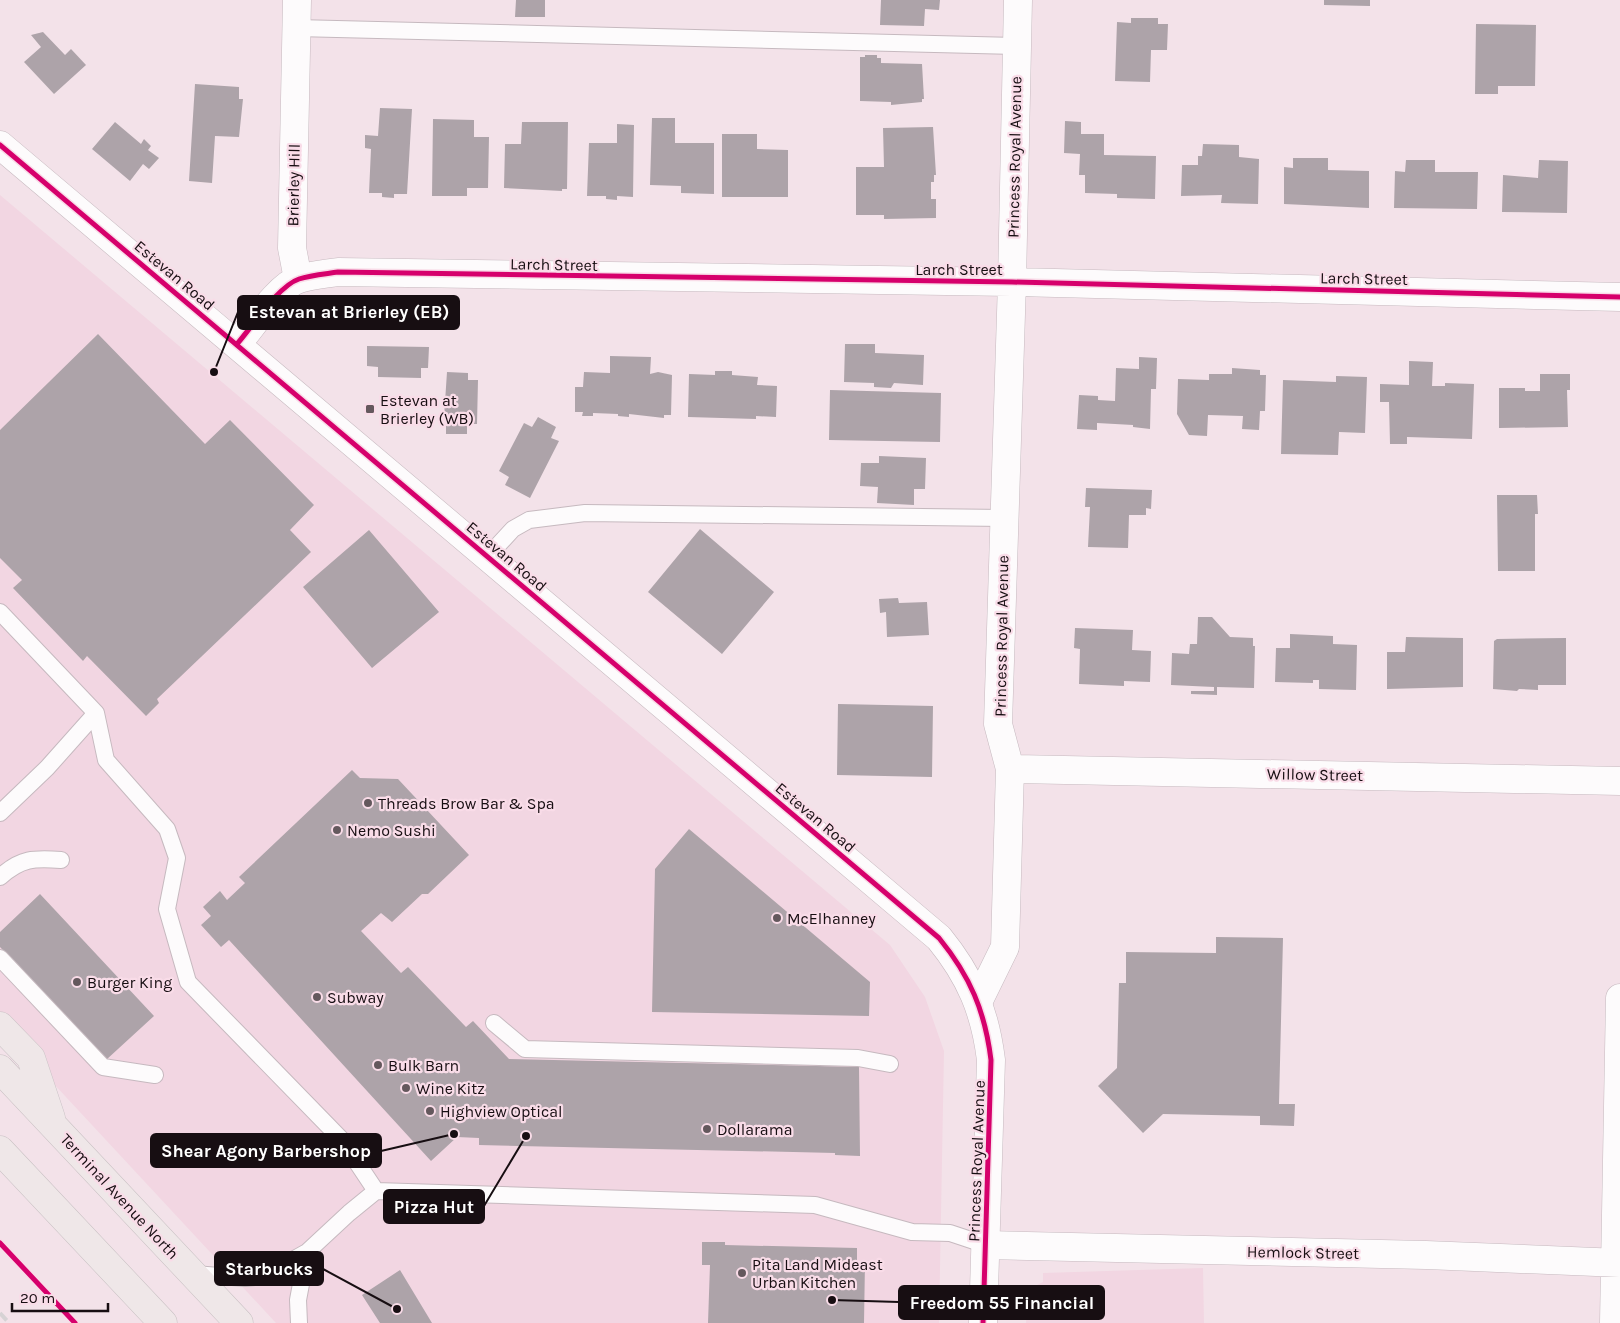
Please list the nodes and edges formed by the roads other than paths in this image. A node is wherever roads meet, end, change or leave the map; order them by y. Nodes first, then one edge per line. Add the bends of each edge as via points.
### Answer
1 (296, 0) edge
2 (1018, 0) edge
3 (296, 28) junction
4 (1016, 46) junction
5 (0, 145) edge
6 (298, 279) junction
7 (1012, 282) junction
8 (1620, 297) edge
9 (238, 344) junction
10 (1004, 518) junction
11 (488, 556) junction
12 (0, 612) edge
13 (96, 713) junction
14 (1010, 769) junction
15 (1620, 781) edge
16 (0, 812) edge
17 (61, 860) dead end
18 (0, 877) edge
19 (0, 958) edge
20 (1620, 998) edge
21 (978, 1002) junction
22 (494, 1023) dead end
23 (0, 1026) edge
24 (890, 1064) dead end
25 (0, 1069) edge
26 (155, 1075) dead end
27 (54, 1126) junction
28 (0, 1150) edge
29 (376, 1191) junction
30 (986, 1246) junction
31 (307, 1252) junction
32 (1618, 1263) edge
33 (194, 1274) junction
34 (163, 1323) edge
35 (239, 1323) edge
36 (299, 1323) edge
37 (983, 1323) edge
38 (1614, 1323) edge

1 - 3 street, Brierley Hill
2 - 4 street, Princess Royal Avenue
3 - 4 lane
3 - 6 street, Brierley Hill via 292,248
4 - 7 street, Princess Royal Avenue
5 - 9 street, Estevan Road
6 - 7 street, Larch Street via 350,272
6 - 9 street via 285,288
7 - 8 street, Larch Street
7 - 10 street, Princess Royal Avenue
9 - 11 street, Estevan Road
10 - 11 lane via 585,513 529,520 513,529
10 - 14 street, Princess Royal Avenue via 998,724
11 - 21 street, Estevan Road via 939,938 963,970
12 - 13 lane
13 - 16 lane via 47,768
13 - 29 lane via 106,760 167,829 177,858 167,909 188,982 342,1140
14 - 15 street, Willow Street
14 - 21 street, Princess Royal Avenue via 1005,947
17 - 18 lane via 33,858 12,866
19 - 26 lane via 103,1067
20 - 32 street
21 - 30 street, Princess Royal Avenue via 987,1029 991,1060
22 - 24 lane via 526,1049 858,1058
23 - 27 main road via 31,1058
25 - 27 main road, Terminal Avenue North
27 - 33 main road, Terminal Avenue North
28 - 34 main road
29 - 30 lane via 815,1205 912,1232 950,1233
29 - 31 lane
30 - 32 street, Hemlock Street via 1426,1255
30 - 37 street, Princess Royal Avenue
31 - 33 lane via 264,1276 245,1278
31 - 36 lane via 298,1300
32 - 38 street
33 - 35 main road, Terminal Avenue North

